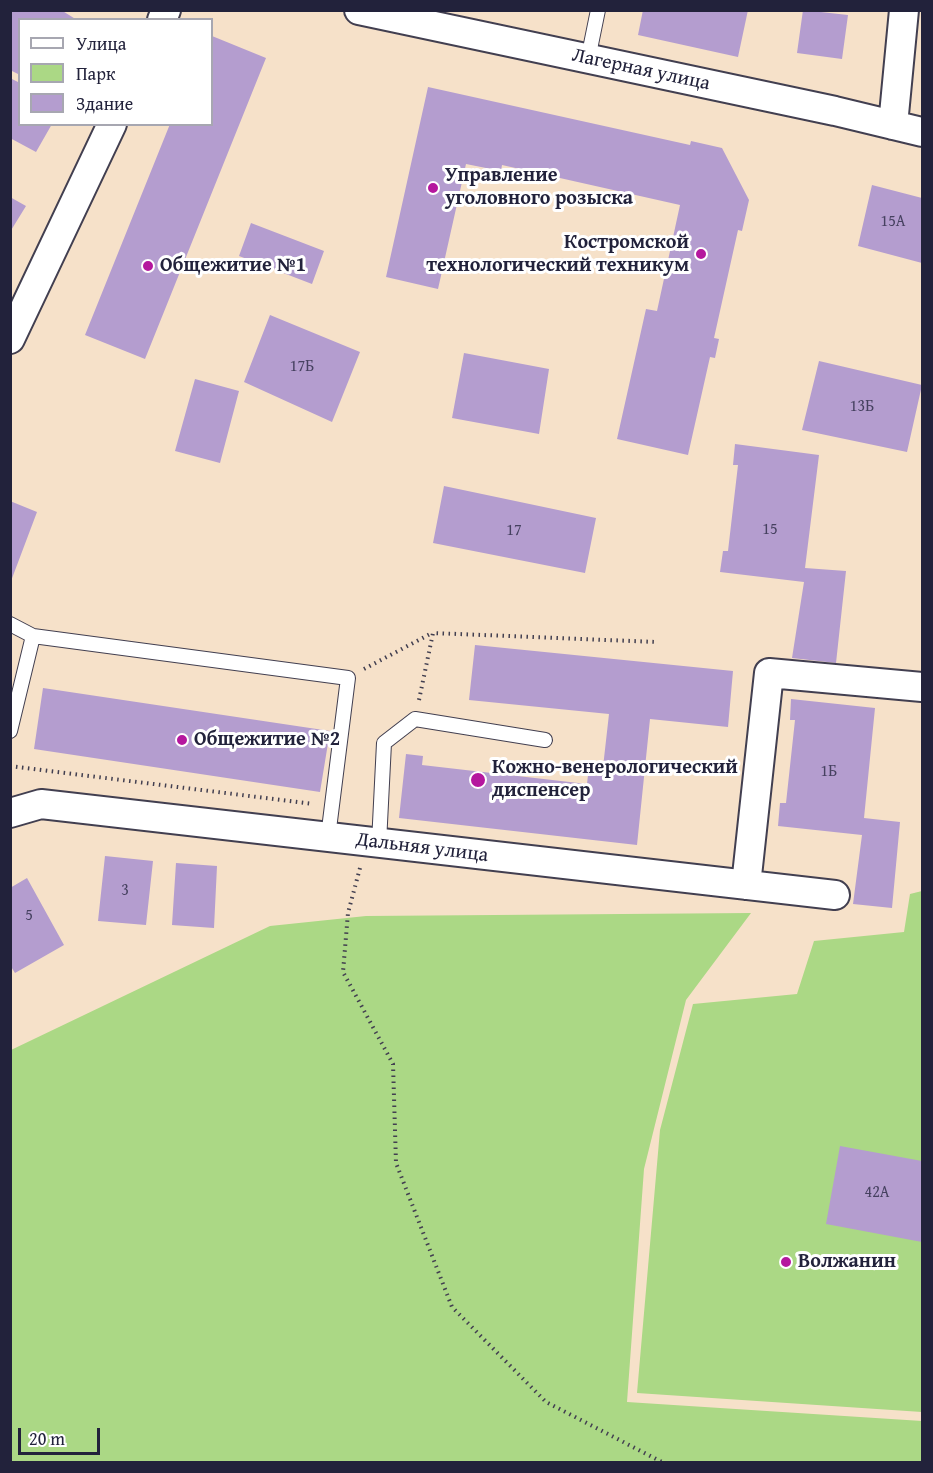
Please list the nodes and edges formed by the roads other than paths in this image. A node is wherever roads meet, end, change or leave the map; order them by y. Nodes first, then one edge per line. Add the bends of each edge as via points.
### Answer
1 (359, 10) edge
2 (598, 10) edge
3 (904, 10) edge
4 (588, 59) junction
5 (893, 125) junction
6 (111, 126) edge
7 (922, 132) edge
8 (10, 339) edge
9 (10, 624) edge
10 (33, 636) junction
11 (922, 687) edge
12 (10, 731) edge
13 (545, 740) dead end
14 (10, 813) edge
15 (328, 837) junction
16 (373, 842) junction
17 (746, 885) junction
18 (835, 895) dead end

1 - 4 street, Лагерная улица
2 - 4 lane
3 - 5 street
4 - 5 street, Лагерная улица
5 - 7 street, Лагерная улица
6 - 8 street
9 - 10 lane
10 - 12 lane
10 - 15 lane via 348,678
11 - 17 street via 769,673
13 - 16 lane via 415,719 384,743
14 - 15 street, Дальняя улица via 41,804
15 - 16 street, Дальняя улица
16 - 17 street, Дальняя улица
17 - 18 street, Дальняя улица

